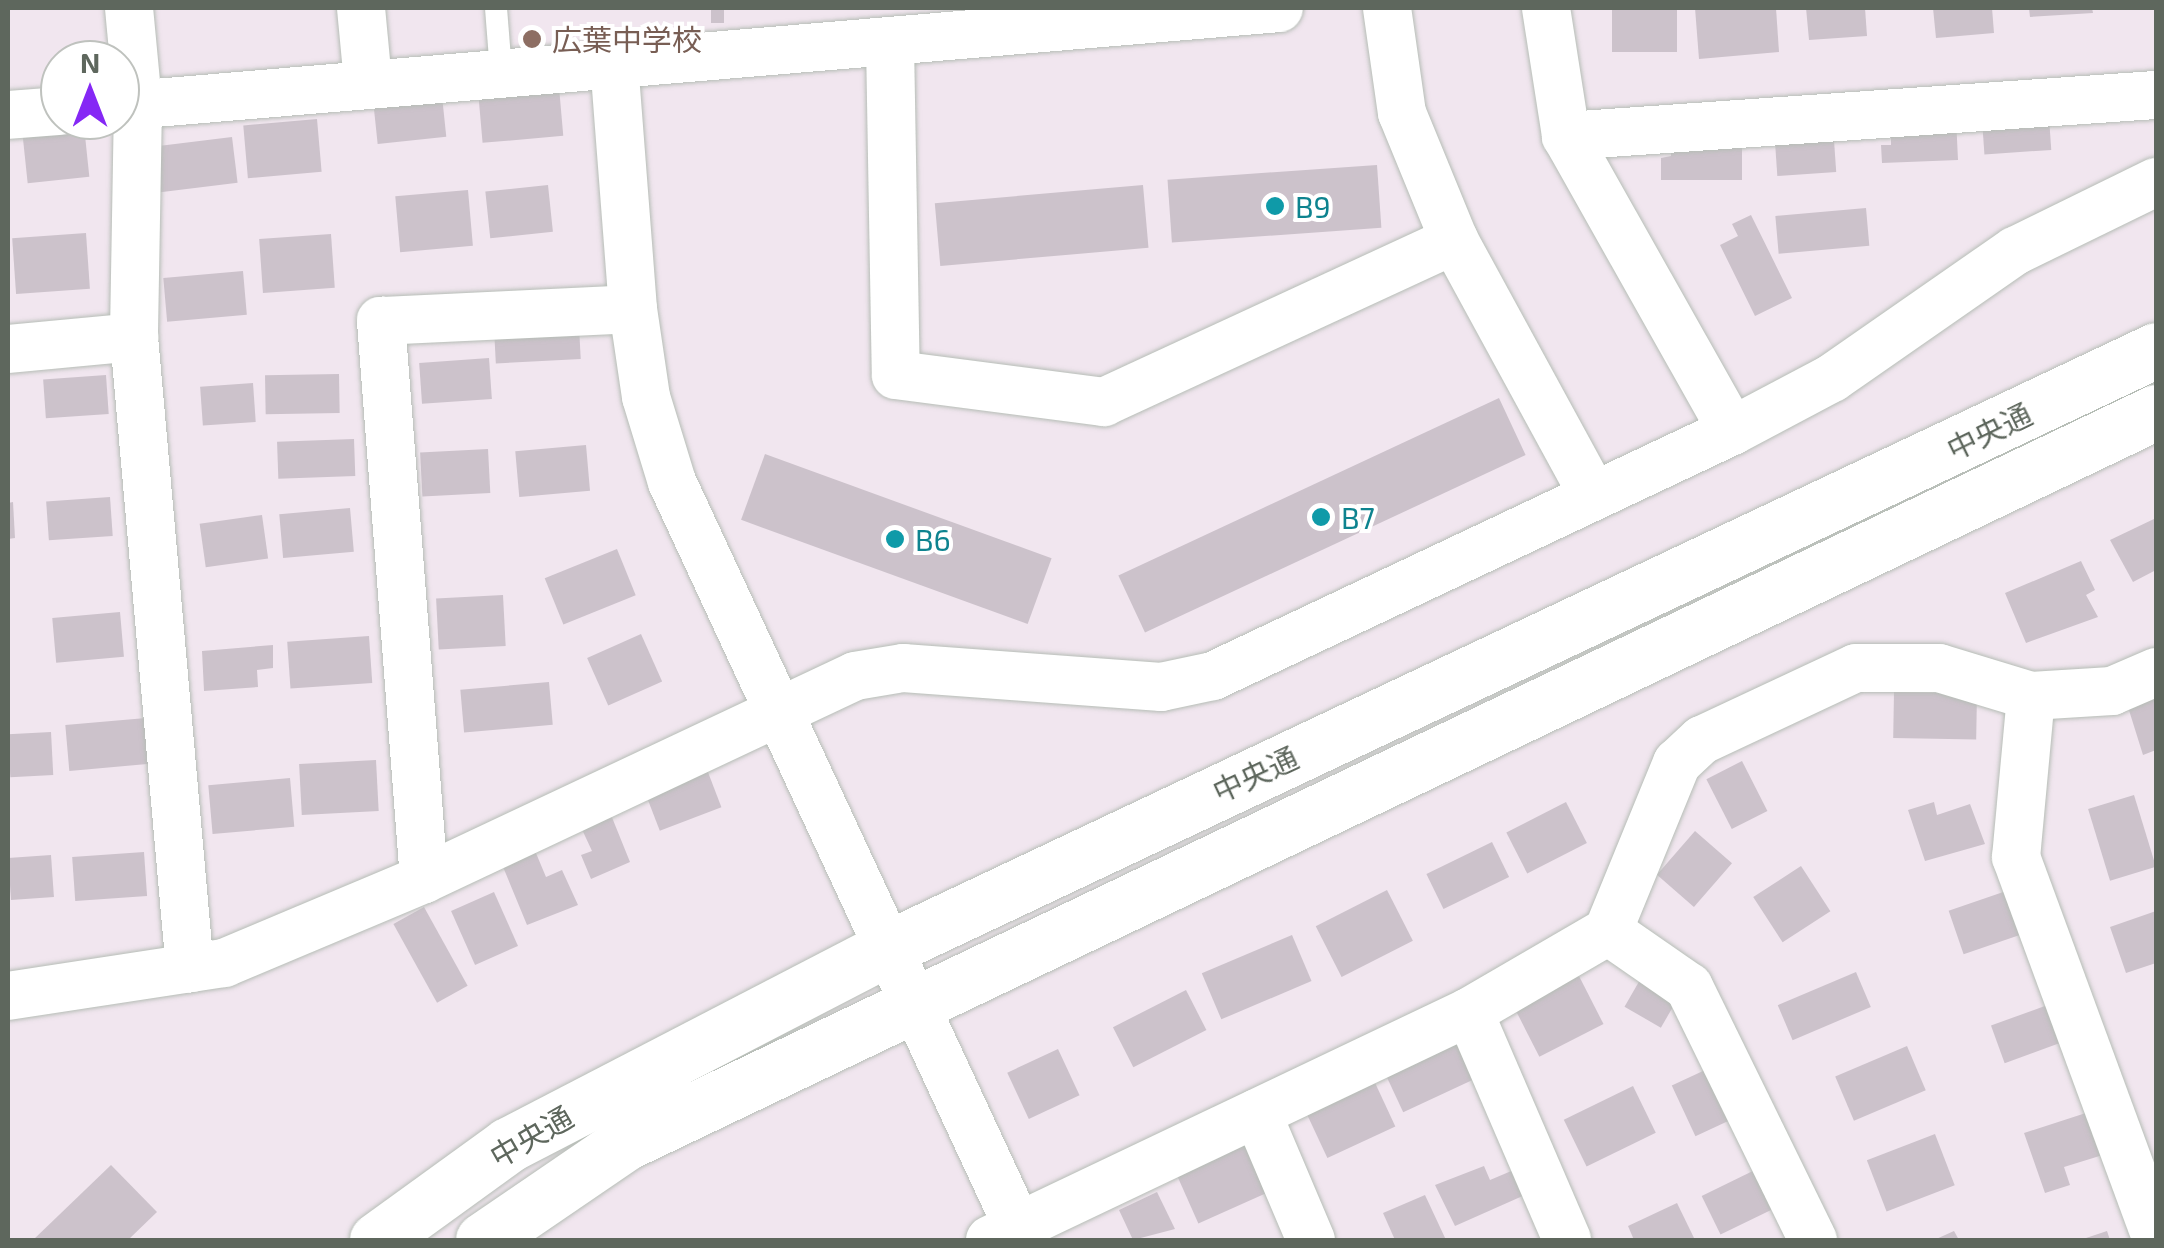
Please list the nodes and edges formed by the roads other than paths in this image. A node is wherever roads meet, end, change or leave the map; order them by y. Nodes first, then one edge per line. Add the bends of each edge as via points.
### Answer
1 (129, 8) edge
2 (361, 8) edge
3 (496, 8) edge
4 (1280, 8) edge
5 (1387, 8) edge
6 (1546, 8) edge
7 (129, 40) edge
8 (890, 43) junction
9 (614, 62) junction
10 (501, 72) junction
11 (368, 82) junction
12 (2156, 96) edge
13 (140, 104) edge
14 (40, 112) edge
15 (8, 115) edge
16 (1566, 136) junction
17 (130, 140) edge
18 (2156, 182) edge
19 (1454, 240) junction
20 (633, 309) junction
21 (134, 337) junction
22 (8, 349) edge
23 (2156, 350) edge
24 (2156, 412) edge
25 (1732, 431) junction
26 (1592, 492) junction
27 (2156, 672) edge
28 (2032, 696) junction
29 (775, 714) junction
30 (424, 879) junction
31 (1608, 931) junction
32 (884, 950) junction
33 (190, 969) junction
34 (8, 996) edge
35 (911, 1003) junction
36 (1469, 1012) junction
37 (1257, 1113) junction
38 (1011, 1236) edge
39 (2156, 1238) edge
40 (377, 1240) edge
41 (483, 1240) edge
42 (1311, 1240) edge
43 (1566, 1240) edge
44 (1814, 1240) edge

1 - 7 street
2 - 11 street
3 - 10 lane
4 - 8 street
5 - 19 street via 1402,113
6 - 16 street
8 - 9 street
8 - 19 street via 896,376 1104,402
9 - 10 street
9 - 20 street
10 - 11 street
11 - 13 street
12 - 16 street
14 - 15 street
16 - 25 street
17 - 21 street
18 - 25 street via 2015,251 1832,378
19 - 26 street
20 - 29 street via 646,398 672,482
20 - 30 street via 380,321
21 - 22 street
21 - 33 street
23 - 32 street, 中央通
24 - 35 street, 中央通
25 - 26 street
26 - 29 street via 1213,676 1161,687 903,668 855,676
27 - 28 street via 2112,691
28 - 31 street via 1939,668 1856,668 1702,740 1677,763
28 - 39 street via 2016,857
29 - 30 street
29 - 32 street
30 - 33 street via 224,963
31 - 36 street
31 - 44 street via 1688,987
32 - 35 street
32 - 40 street, 中央通 via 508,1145
33 - 34 street
35 - 38 street
35 - 41 street, 中央通 via 625,1143
36 - 37 street
36 - 43 street
37 - 38 street
37 - 42 street

